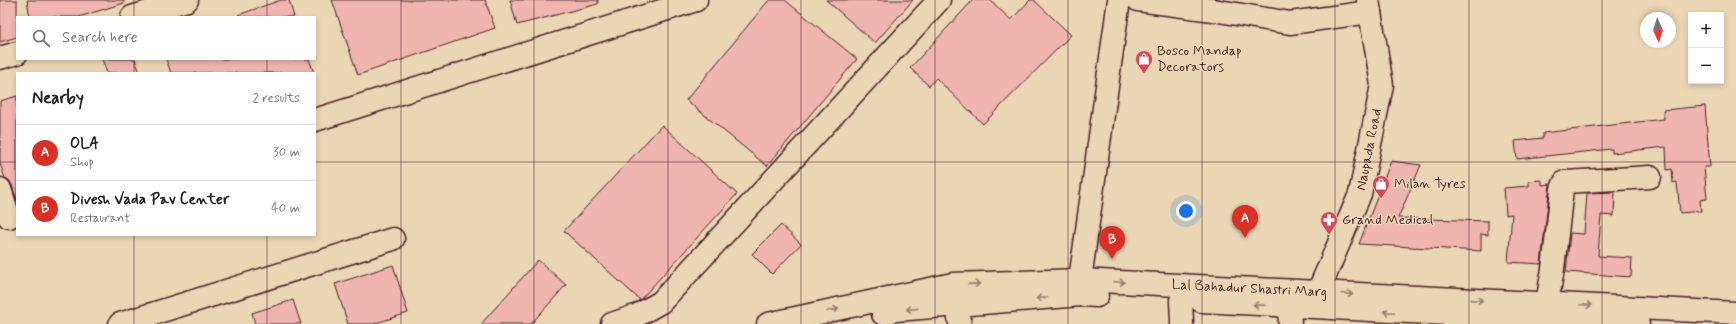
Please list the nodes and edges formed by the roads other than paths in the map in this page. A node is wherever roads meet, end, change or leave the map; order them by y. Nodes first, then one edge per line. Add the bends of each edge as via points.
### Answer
1 (187, 0) edge
2 (696, 0) edge
3 (938, 0) edge
4 (1119, 0) edge
5 (1138, 0) edge
6 (1369, 6) edge
7 (135, 16) edge
8 (16, 53) edge
9 (0, 58) edge
10 (316, 120) edge
11 (1650, 177) dead end
12 (0, 189) edge
13 (9, 217) edge
14 (393, 239) dead end
15 (1081, 288) junction
16 (1318, 292) junction
17 (1181, 300) junction
18 (956, 304) edge
19 (1547, 304) junction
20 (1736, 313) edge
21 (1295, 316) edge
22 (1579, 322) edge
23 (120, 324) edge
24 (612, 324) edge
25 (768, 324) edge
26 (841, 324) edge
27 (1182, 324) edge
28 (1638, 324) edge

1 - 7 main road
2 - 10 main road
3 - 24 main road via 661,302 638,315
4 - 15 main road
5 - 6 main road via 1290,24
6 - 16 main road, Naupada Road via 1382,85 1360,194
8 - 9 main road
11 - 19 main road via 1565,182
12 - 13 main road
14 - 23 main road
15 -> 16 main road, Lal Bahadur Shastri Marg
15 - 17 main road, Lal Bahadur Shastri Marg
15 - 18 main road, Lal Bahadur Shastri Marg
16 -> 19 main road, Lal Bahadur Shastri Marg
21 -> 17 main road, Lal Bahadur Shastri Marg
17 - 27 main road
25 -> 18 main road, Lal Bahadur Shastri Marg
18 -> 26 main road, Lal Bahadur Shastri Marg via 896,310
19 -> 20 main road, Lal Bahadur Shastri Marg
22 -> 21 main road, Lal Bahadur Shastri Marg
22 - 28 main road, Lal Bahadur Shastri Marg

